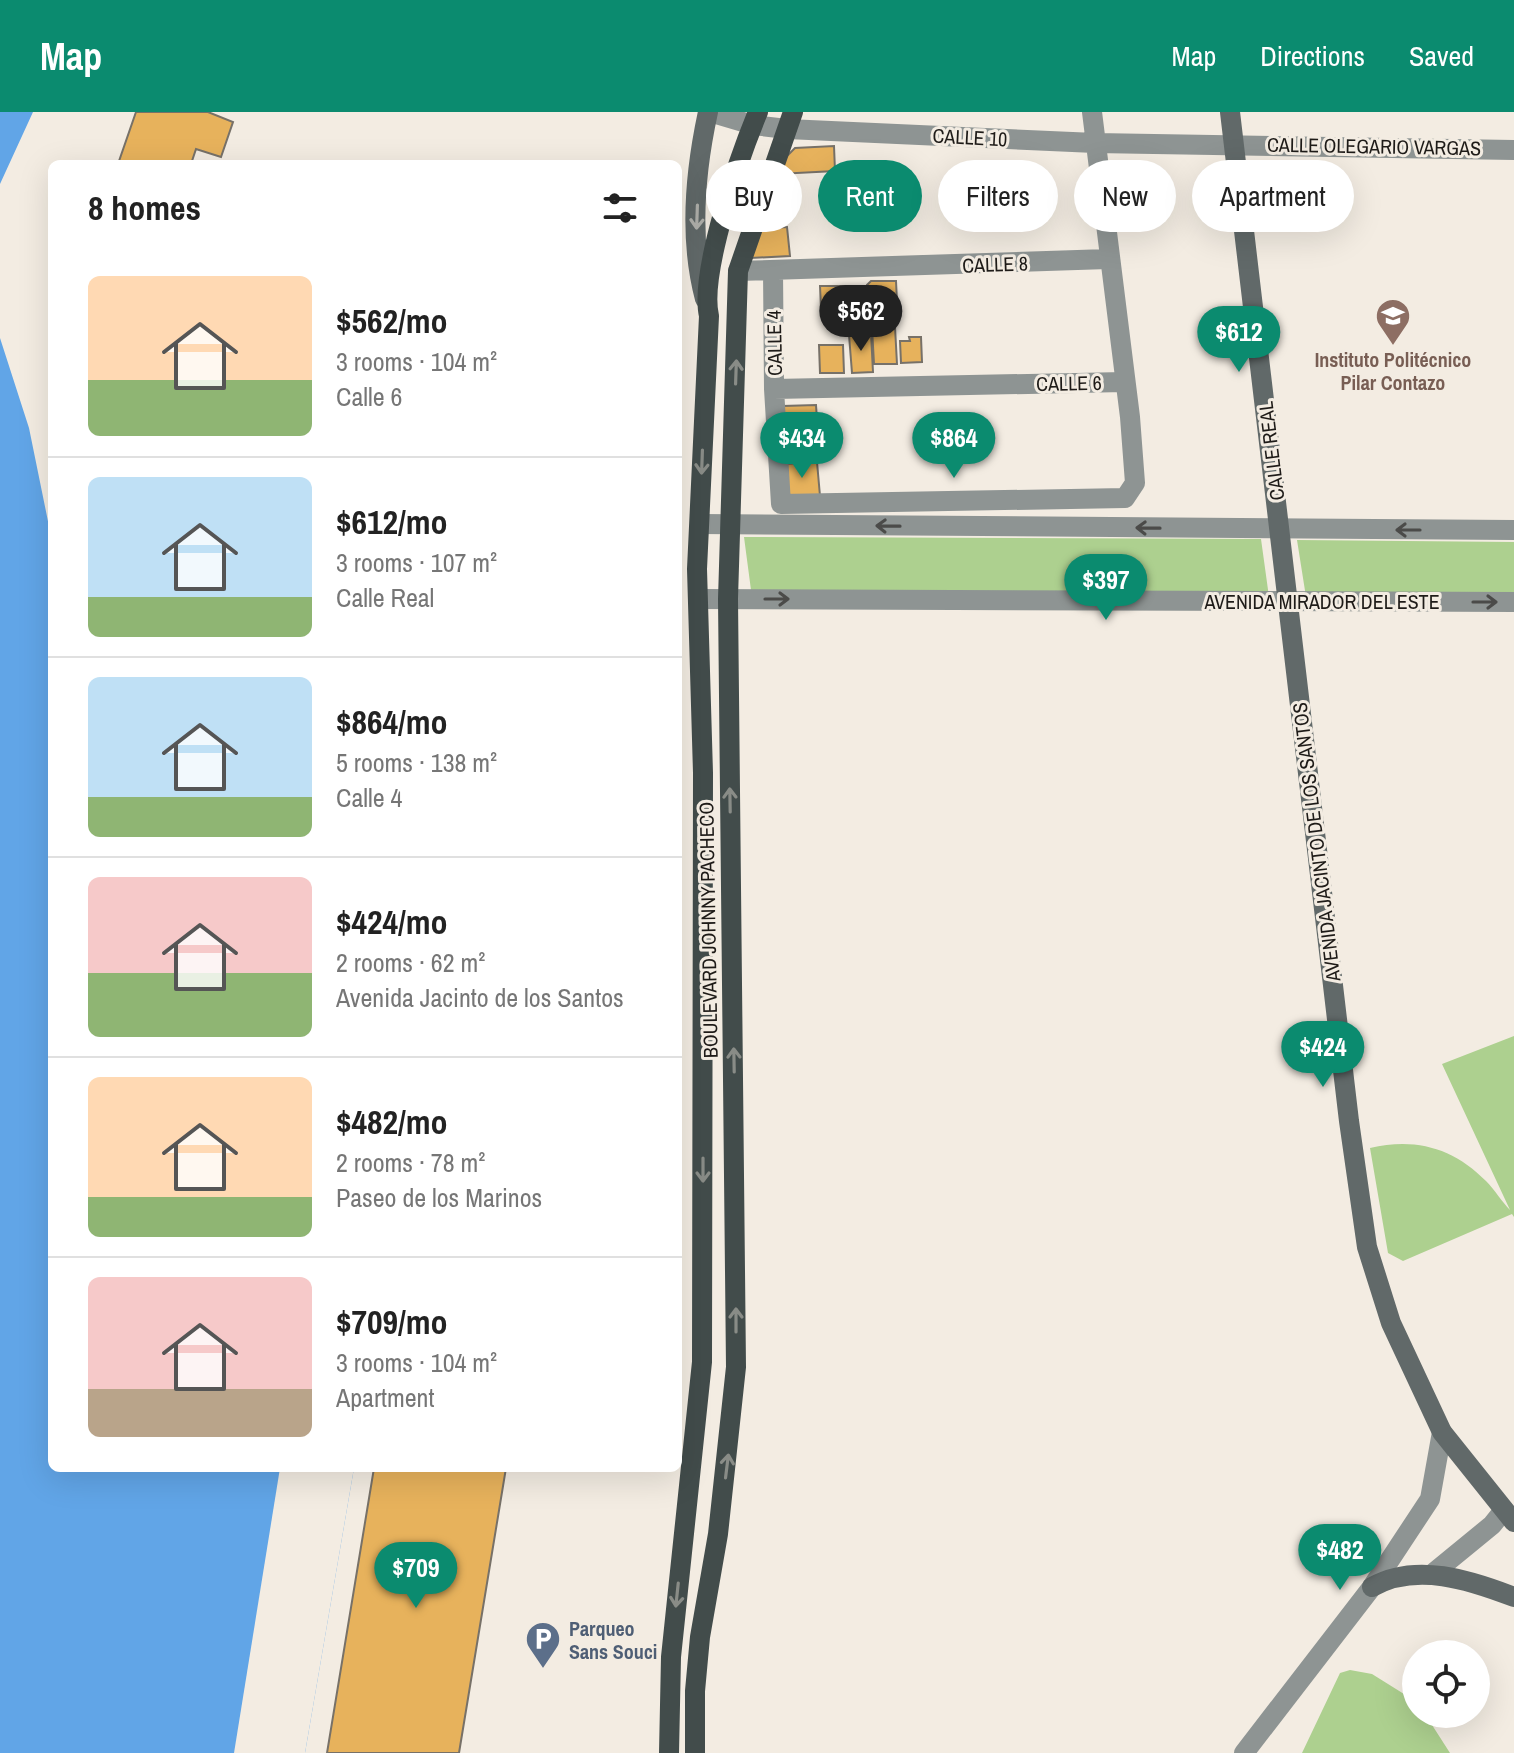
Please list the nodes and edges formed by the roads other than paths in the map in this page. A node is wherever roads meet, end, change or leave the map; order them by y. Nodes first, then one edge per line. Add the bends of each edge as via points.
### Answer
1 (709, 112) edge
2 (1092, 112) edge
3 (1230, 112) edge
4 (755, 118) edge
5 (790, 120) edge
6 (1095, 143) junction
7 (1234, 144) junction
8 (1514, 150) edge
9 (1108, 259) junction
10 (773, 270) junction
11 (738, 271) junction
12 (705, 299) junction
13 (1124, 382) junction
14 (774, 389) junction
15 (700, 524) junction
16 (730, 524) junction
17 (1280, 530) junction
18 (1514, 530) edge
19 (699, 599) junction
20 (728, 599) junction
21 (1287, 600) junction
22 (1514, 602) edge
23 (1442, 1432) junction
24 (1509, 1516) edge
25 (1431, 1575) junction
26 (1372, 1587) junction
27 (1514, 1597) edge
28 (669, 1753) edge
29 (695, 1753) edge
30 (1244, 1753) edge

1 - 4 street, CALLE 10
1 -> 12 main road via 700,152 696,227 697,269
2 - 6 street
3 - 7 main road, CALLE REAL
4 - 5 street, CALLE 10
4 - 12 main road, BOULEVARD JOHNNY PACHECO
5 - 6 street, CALLE 10
5 - 11 main road, BOULEVARD JOHNNY PACHECO
6 - 7 street, CALLE 10
6 - 9 street
7 - 8 street, CALLE OLEGARIO VARGAS
7 - 17 main road, CALLE REAL
9 - 10 street, CALLE 8
9 - 13 street
10 - 11 street, CALLE 8
10 - 14 street, CALLE 4
16 -> 11 main road, BOULEVARD JOHNNY PACHECO
12 -> 15 main road, BOULEVARD JOHNNY PACHECO via 709,316
13 - 14 street, CALLE 6
13 - 14 street, CALLE 4 via 1135,483 1125,498 781,504
15 - 16 street
15 - 19 main road, BOULEVARD JOHNNY PACHECO
17 -> 16 street
16 - 20 main road, BOULEVARD JOHNNY PACHECO
18 -> 17 street
17 - 21 main road, CALLE REAL
19 - 20 street, AVENIDA MIRADOR DEL ESTE
19 -> 28 main road, BOULEVARD JOHNNY PACHECO via 702,1350 668,1687
20 -> 21 street, AVENIDA MIRADOR DEL ESTE
29 -> 20 main road, BOULEVARD JOHNNY PACHECO via 700,1637 720,1519 736,1367
21 -> 22 street, AVENIDA MIRADOR DEL ESTE
21 - 23 main road, AVENIDA JACINTO DE LOS SANTOS via 1367,1247 1391,1323
23 - 24 main road, AVENIDA JACINTO DE LOS SANTOS
23 - 26 street via 1430,1499
24 - 25 street
25 - 26 main road via 1388,1578
25 - 27 main road
26 - 30 street

